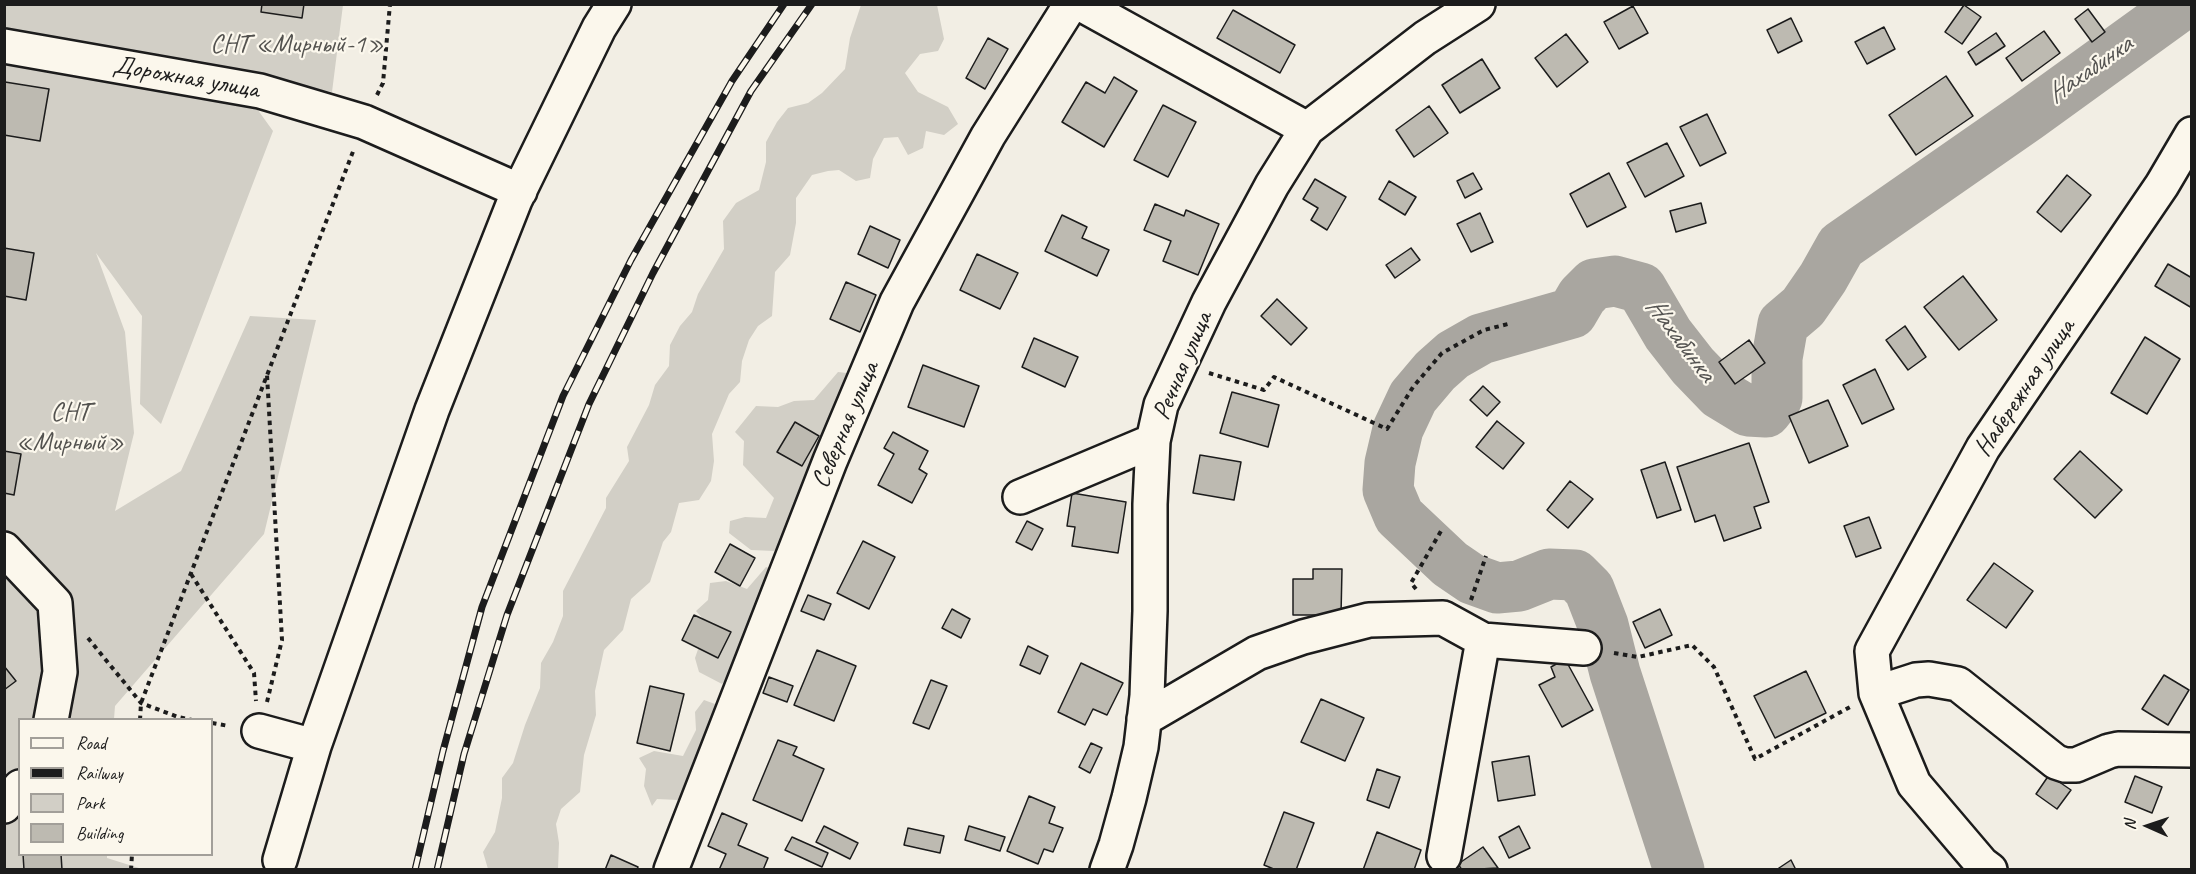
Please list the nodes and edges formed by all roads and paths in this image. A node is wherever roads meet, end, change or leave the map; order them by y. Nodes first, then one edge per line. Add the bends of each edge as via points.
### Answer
1 (390, 4) edge
2 (614, 4) edge
3 (1071, 4) edge
4 (1081, 4) edge
5 (1478, 4) edge
6 (4, 46) edge
7 (383, 82) dead end
8 (364, 122) junction
9 (1307, 129) junction
10 (2192, 134) edge
11 (520, 191) junction
12 (1508, 324) dead end
13 (1180, 364) junction
14 (267, 374) junction
15 (1153, 441) junction
16 (1020, 497) dead end
17 (1441, 531) dead end
18 (4, 549) edge
19 (1486, 556) dead end
20 (191, 573) junction
21 (1411, 583) dead end
22 (1472, 598) dead end
23 (56, 603) junction
24 (1483, 640) junction
25 (1596, 650) joint
26 (1876, 693) junction
27 (141, 703) junction
28 (51, 718) edge
29 (140, 718) edge
30 (183, 718) edge
31 (1144, 719) junction
32 (259, 731) junction
33 (314, 746) junction
34 (2192, 750) edge
35 (18, 789) edge
36 (4, 806) edge
37 (1444, 856) dead end
38 (280, 860) dead end
39 (671, 870) edge
40 (1107, 870) edge
41 (1990, 870) edge

1 - 7 path
2 - 11 street
3 - 39 street, Северная улица via 988,136 897,302 830,461
4 - 9 street
5 - 9 street, Речная улица via 1425,38
6 - 8 street, Дорожная улица via 260,91
8 - 11 street, Дорожная улица
8 - 14 path
9 - 13 street, Речная улица via 1272,185
10 - 26 street, Набережная улица via 2162,185 1983,448 1872,651
11 - 33 street via 432,410
12 - 13 path via 1484,330 1442,353 1413,387 1387,429 1274,377 1264,390
13 - 15 street, Речная улица via 1161,405
14 - 20 path
14 - 32 path via 282,640
15 - 16 street
15 - 31 street, Речная улица
17 - 21 path
18 - 23 street
19 - 22 path
20 - 27 path
20 - 32 path via 254,673
23 - 27 path
23 - 28 street via 60,672
24 - 25 street
24 - 31 street via 1443,618 1369,620 1257,653
24 - 37 street
25 - 26 path via 1638,657 1692,645 1714,667 1755,759
26 - 34 street via 1916,680 1958,684 2056,762 2065,765 2076,765 2118,749
26 - 41 street via 1914,784
27 - 29 path
27 - 30 path
31 - 40 street, Речная улица via 1129,798
32 - 33 street
33 - 38 street
35 - 36 street

